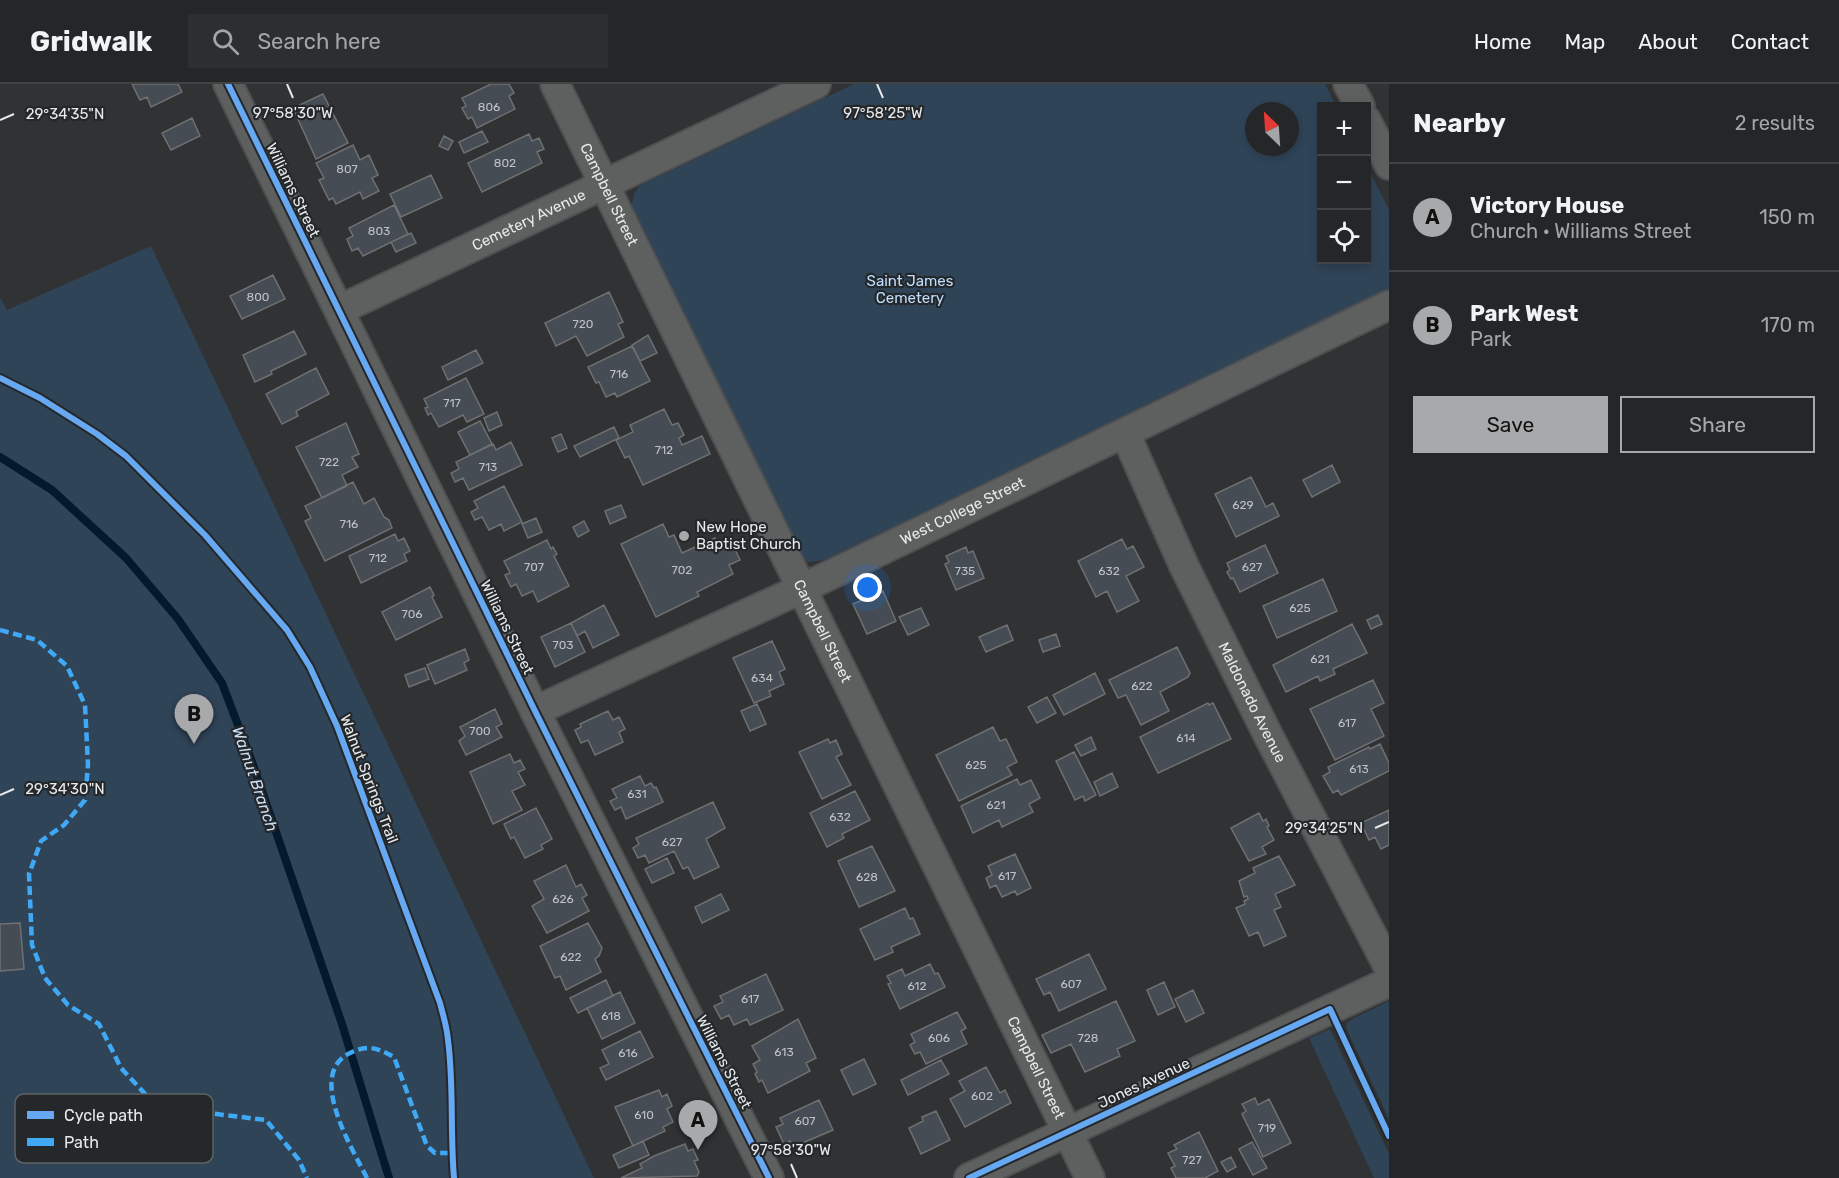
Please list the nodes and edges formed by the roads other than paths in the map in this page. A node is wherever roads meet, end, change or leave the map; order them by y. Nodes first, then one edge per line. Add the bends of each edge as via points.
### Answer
1 (228, 84) edge
2 (555, 84) edge
3 (816, 84) edge
4 (1348, 84) edge
5 (1358, 102) edge
6 (1371, 130) edge
7 (1389, 165) edge
8 (605, 186) junction
9 (1389, 305) edge
10 (339, 310) junction
11 (1125, 433) junction
12 (801, 589) junction
13 (535, 711) junction
14 (1389, 968) edge
15 (1389, 982) edge
16 (1067, 1132) junction
17 (769, 1178) edge
18 (969, 1178) edge
19 (1090, 1178) edge

1 - 10 street, Williams Street
2 - 8 street, Campbell Street
3 - 8 street, Cemetery Avenue
4 - 5 street
6 - 7 street
8 - 10 street, Cemetery Avenue
8 - 12 street, Campbell Street
9 - 11 street, West College Street
10 - 13 street, Williams Street
11 - 12 street, West College Street
11 - 14 street, Maldonado Avenue via 1184,566
12 - 13 street, West College Street
12 - 16 street, Campbell Street
13 - 17 street, Williams Street
15 - 16 street, Jones Avenue
16 - 18 street, Jones Avenue
16 - 19 street, Campbell Street

